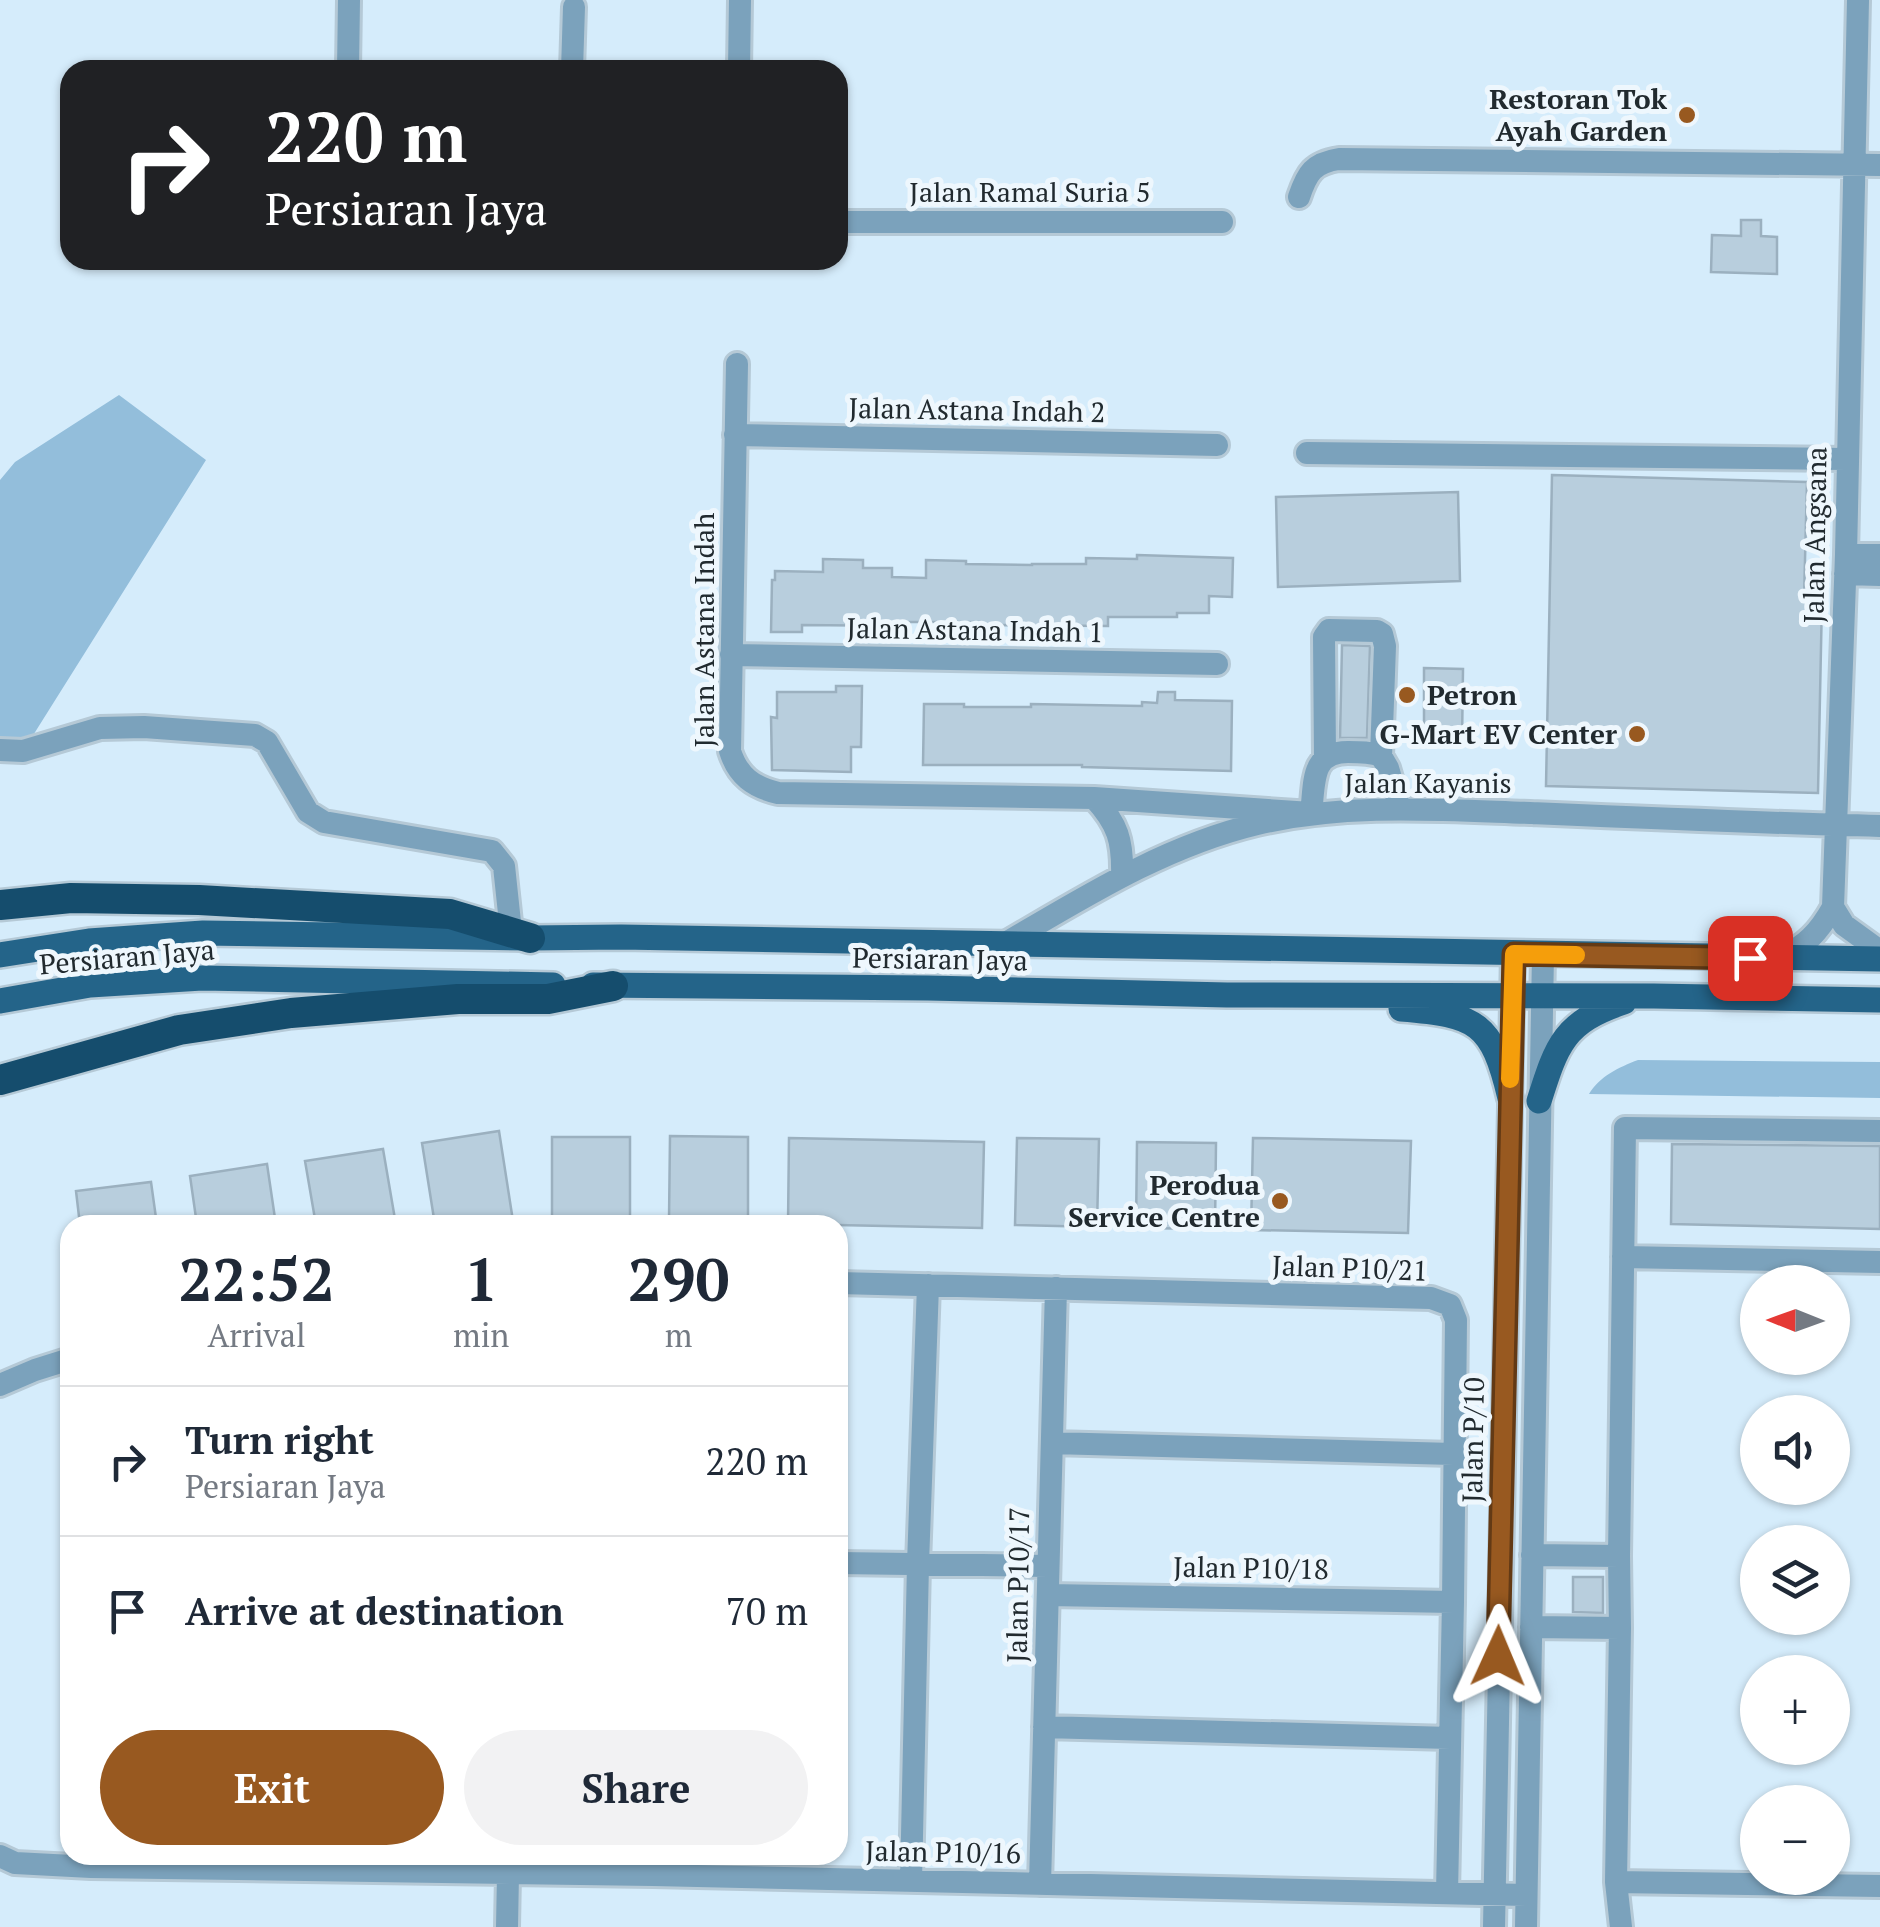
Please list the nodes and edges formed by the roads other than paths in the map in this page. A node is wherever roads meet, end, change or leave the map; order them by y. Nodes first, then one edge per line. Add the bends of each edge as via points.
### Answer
1 (349, 0) edge
2 (740, 0) edge
3 (1858, 0) edge
4 (574, 7) dead end
5 (348, 60) edge
6 (572, 60) edge
7 (739, 60) edge
8 (1854, 119) junction
9 (1880, 157) edge
10 (1816, 164) junction
11 (1854, 164) junction
12 (1880, 165) edge
13 (1880, 174) edge
14 (1299, 197) dead end
15 (1853, 211) junction
16 (848, 222) edge
17 (1222, 222) dead end
18 (736, 364) dead end
19 (735, 435) junction
20 (1217, 445) dead end
21 (1307, 453) dead end
22 (1846, 459) junction
23 (1880, 555) edge
24 (1845, 564) junction
25 (1880, 575) edge
26 (732, 655) junction
27 (1217, 664) dead end
28 (0, 750) edge
29 (1381, 756) junction
30 (1325, 758) junction
31 (1094, 798) junction
32 (1400, 809) junction
33 (1310, 813) junction
34 (1836, 824) junction
35 (1880, 826) edge
36 (1122, 876) junction
37 (0, 905) edge
38 (1833, 907) junction
39 (521, 935) junction
40 (1004, 944) junction
41 (1514, 954) junction
42 (1543, 954) junction
43 (1880, 955) edge
44 (0, 956) edge
45 (1780, 958) junction
46 (613, 986) junction
47 (1227, 995) junction
48 (1513, 995) junction
49 (1542, 995) junction
50 (1654, 996) junction
51 (1880, 1000) edge
52 (0, 1001) edge
53 (0, 1080) edge
54 (1510, 1098) junction
55 (1539, 1101) junction
56 (1880, 1131) edge
57 (1623, 1256) junction
58 (1880, 1262) edge
59 (848, 1284) edge
60 (928, 1285) junction
61 (1056, 1288) junction
62 (60, 1362) edge
63 (0, 1386) edge
64 (1052, 1443) junction
65 (1454, 1454) junction
66 (1532, 1555) junction
67 (1619, 1556) junction
68 (848, 1564) edge
69 (918, 1564) junction
70 (1047, 1566) junction
71 (1048, 1595) junction
72 (1453, 1602) junction
73 (1531, 1626) junction
74 (1620, 1628) junction
75 (1044, 1728) junction
76 (1450, 1738) junction
77 (0, 1856) edge
78 (60, 1861) edge
79 (290, 1865) edge
80 (653, 1865) edge
81 (780, 1866) edge
82 (508, 1874) junction
83 (912, 1881) junction
84 (1616, 1882) junction
85 (1040, 1884) junction
86 (1880, 1886) edge
87 (1447, 1893) junction
88 (1494, 1894) junction
89 (1526, 1895) junction
90 (507, 1927) edge
91 (1494, 1927) edge
92 (1526, 1927) edge
93 (1620, 1927) edge

1 - 5 street
2 - 7 street
3 - 8 street, Jalan Angsana
4 - 6 street
8 - 9 street
8 - 10 street
8 - 11 street, Jalan Angsana
10 - 11 street
10 - 14 street via 1339,159 1312,170
10 - 15 street
11 - 12 street
11 - 15 street, Jalan Angsana
13 - 15 street
15 - 22 street, Jalan Angsana
16 - 17 street, Jalan Ramal Suria 5
18 - 19 street, Jalan Astana Indah
19 - 20 street, Jalan Astana Indah 2
19 - 26 street, Jalan Astana Indah
21 - 22 street
22 - 24 street, Jalan Angsana
23 - 24 street
24 - 25 street
24 - 34 street, Jalan Angsana
26 - 27 street, Jalan Astana Indah 1
26 - 31 street, Jalan Astana Indah via 730,751 739,772 764,790
28 - 39 street via 100,728 255,735 268,742 308,812 324,822 492,852 504,866
29 - 30 street
29 - 30 street via 1384,639 1377,631 1329,630
29 - 32 street
30 - 33 street via 1317,768
31 - 33 street, Jalan Astana Indah
31 - 36 street via 1118,830
32 - 33 street, Jalan Kayanis
32 - 34 street, Jalan Kayanis
33 - 36 street, Jalan Kayanis via 1206,839
34 - 35 street, Jalan Kayanis
34 - 38 street, Jalan Angsana
36 - 40 street, Jalan Kayanis
37 - 39 highway via 72,898 450,914
38 - 43 street
38 - 45 street via 1812,939
39 - 40 main road, Persiaran Jaya
39 - 44 main road, Persiaran Jaya via 203,933
40 - 41 main road, Persiaran Jaya
41 - 42 main road, Persiaran Jaya
41 - 48 street, Jalan P/10
42 - 45 main road, Persiaran Jaya
42 - 49 street
43 - 45 main road, Persiaran Jaya
46 - 47 main road, Persiaran Jaya
46 - 52 main road, Persiaran Jaya via 202,978 90,985
46 - 53 highway via 548,999 290,1013 179,1030
47 - 48 main road, Persiaran Jaya
47 - 54 main road via 1452,1014 1494,1044
48 - 49 main road, Persiaran Jaya
48 - 54 street, Jalan P/10
49 - 50 main road, Persiaran Jaya
49 - 55 street
50 - 51 main road, Persiaran Jaya
50 - 55 main road via 1607,1008 1575,1026 1555,1054
54 - 88 street, Jalan P/10
55 - 66 street
56 - 57 street via 1625,1128
57 - 58 street
57 - 67 street
59 - 60 street, Jalan P10/21
60 - 61 street, Jalan P10/21
60 - 69 street
61 - 64 street, Jalan P10/17
61 - 65 street, Jalan P10/21 via 1431,1298 1450,1305 1456,1320
62 - 63 street
64 - 65 street
64 - 70 street, Jalan P10/17
65 - 72 street, Jalan P10/21
66 - 67 street
66 - 73 street
67 - 74 street
68 - 69 street
69 - 70 street
69 - 83 street
70 - 71 street, Jalan P10/17
71 - 72 street, Jalan P10/18
71 - 75 street, Jalan P10/17
72 - 76 street, Jalan P10/21
73 - 74 street
73 - 89 street
74 - 84 street
75 - 76 street
75 - 85 street, Jalan P10/17
76 - 87 street, Jalan P10/21
77 - 78 street, Jalan P10/16
79 - 82 street, Jalan P10/16
80 - 81 street, Jalan P10/16
80 - 82 street, Jalan P10/16
81 - 83 street, Jalan P10/16
82 - 90 street
83 - 85 street, Jalan P10/16
84 - 86 street
84 - 93 street
85 - 87 street, Jalan P10/16
87 - 88 street, Jalan P10/16
88 - 89 street, Jalan P10/16
88 - 91 street, Jalan P/10
89 - 92 street

